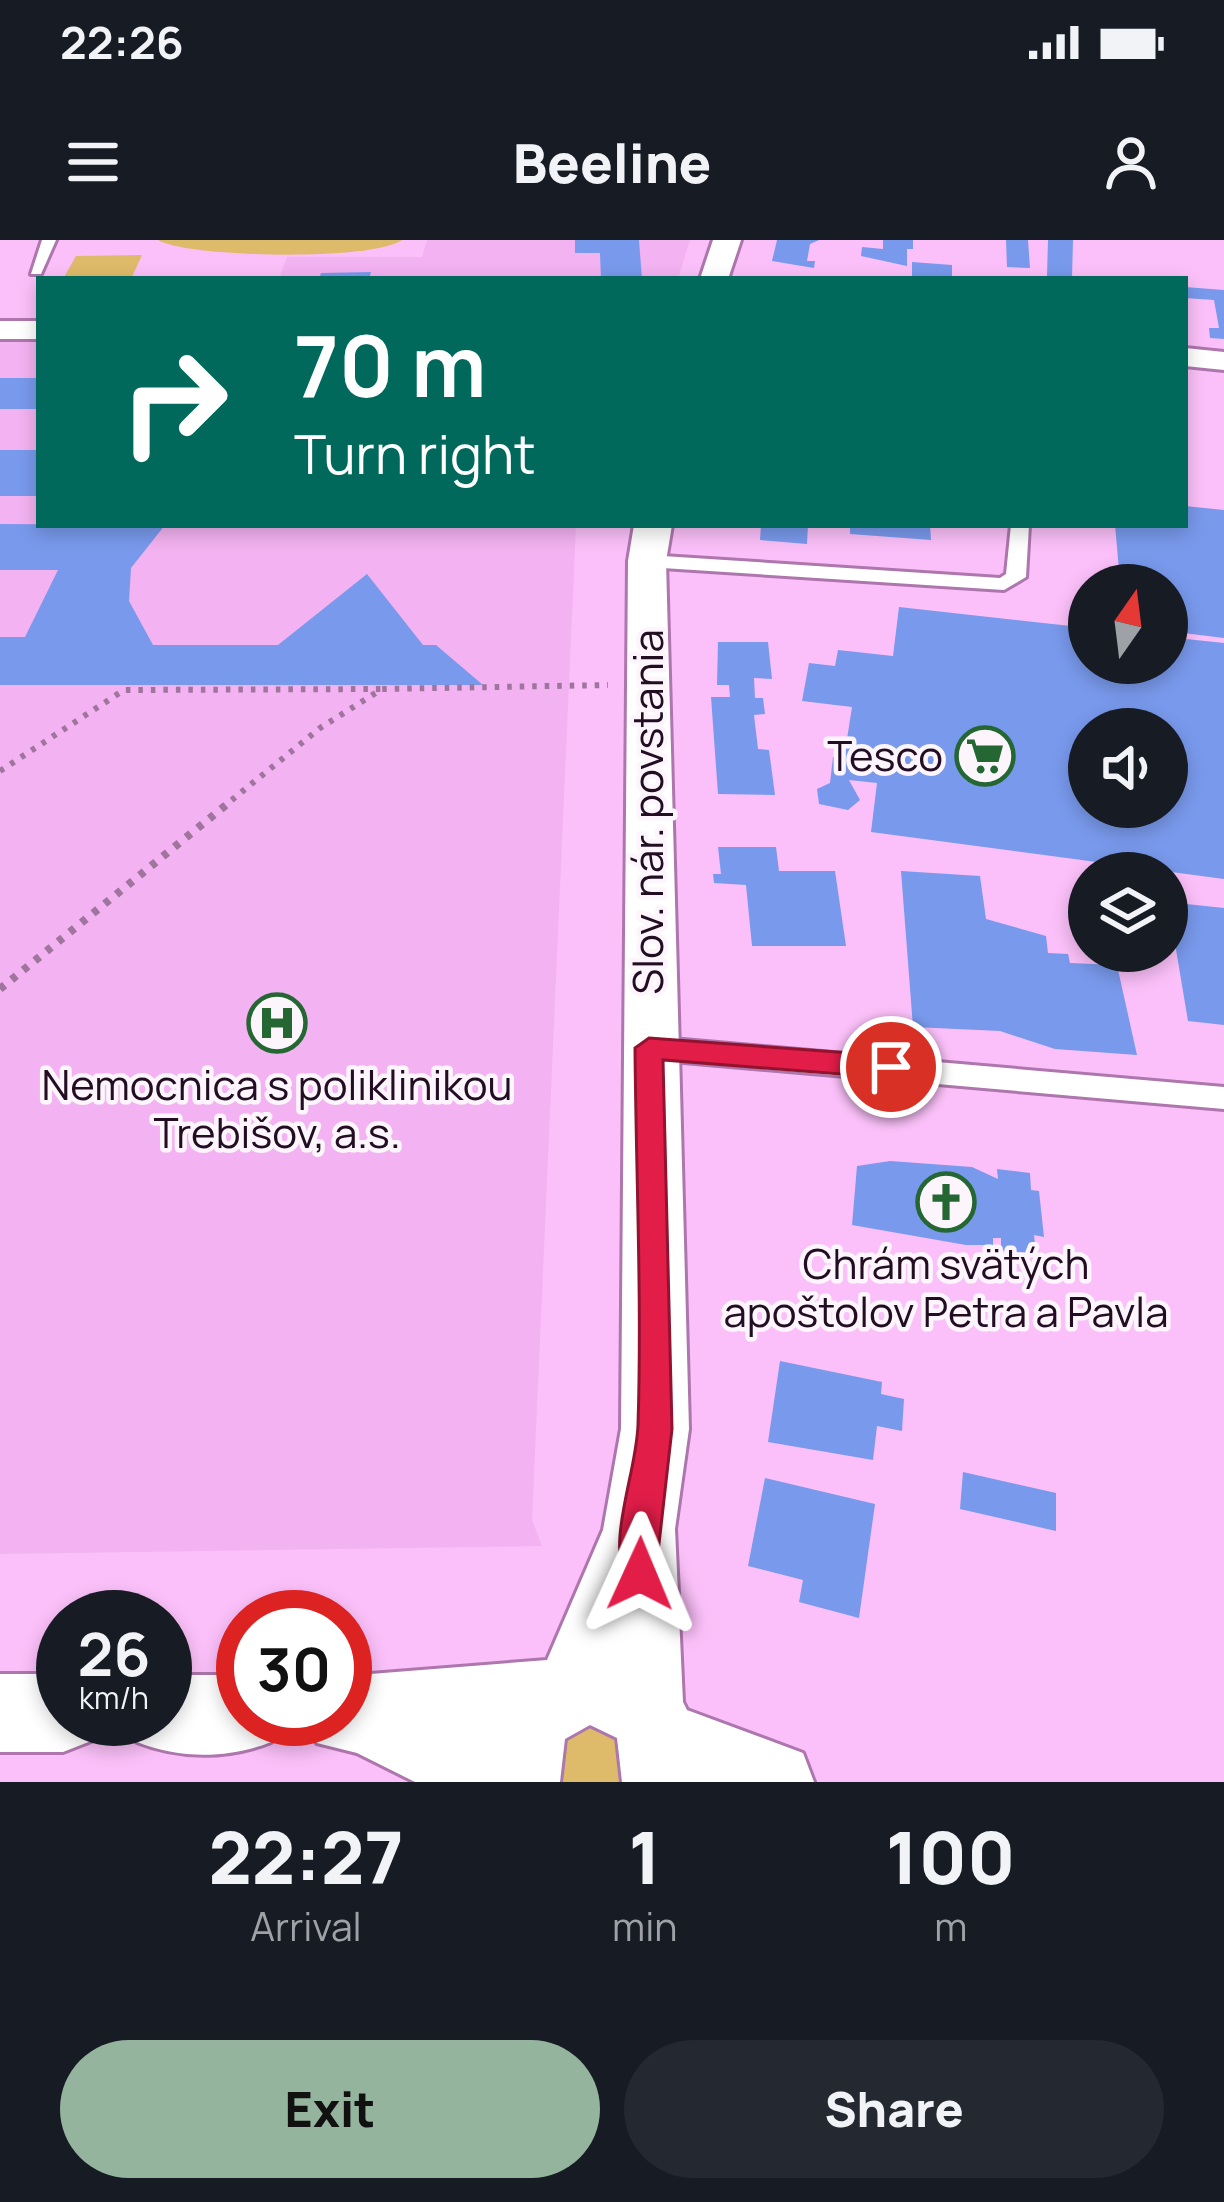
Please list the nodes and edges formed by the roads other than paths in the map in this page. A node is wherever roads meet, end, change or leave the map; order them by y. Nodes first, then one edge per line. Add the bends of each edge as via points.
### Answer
1 (50, 240) edge
2 (727, 240) edge
3 (36, 271) dead end
4 (715, 276) edge
5 (0, 330) edge
6 (36, 330) edge
7 (1188, 357) edge
8 (1224, 361) edge
9 (1019, 528) edge
10 (650, 543) edge
11 (649, 1048) junction
12 (1224, 1098) edge
13 (0, 1713) edge
14 (36, 1713) edge
15 (372, 1716) edge
16 (372, 1723) edge
17 (618, 1724) edge
18 (501, 1782) edge
19 (520, 1782) edge
20 (774, 1782) edge

1 - 3 lane
2 - 4 street
5 - 6 street
7 - 8 street
9 - 10 lane via 1016,577 1004,584
10 - 11 street, Slov. nár. povstania via 635,685
11 - 12 lane
11 - 17 street, Slov. nár. povstania via 655,1429
13 - 14 street
15 - 17 street
16 - 18 street
17 - 19 street via 521,1741
17 - 20 street

